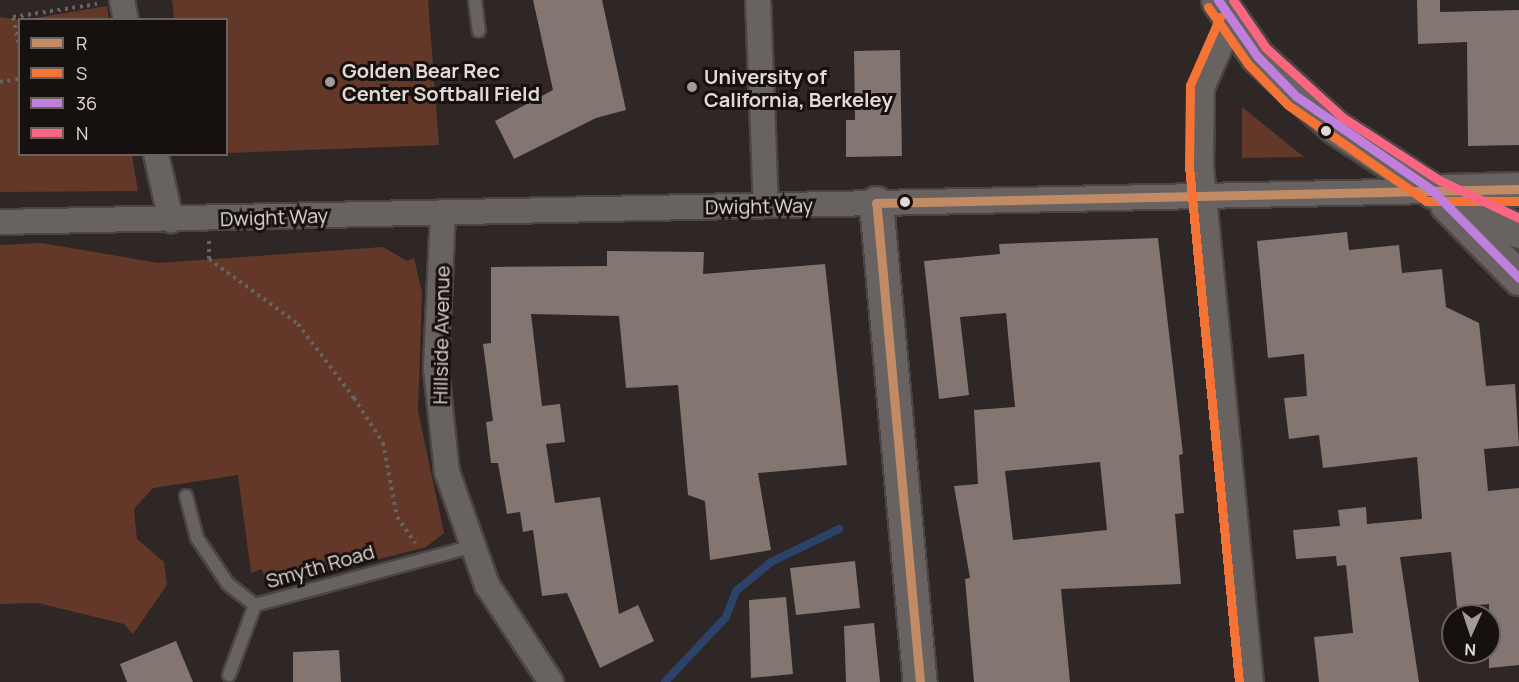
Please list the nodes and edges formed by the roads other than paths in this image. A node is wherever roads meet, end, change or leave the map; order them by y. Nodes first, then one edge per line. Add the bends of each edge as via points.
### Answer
1 (122, 0) edge
2 (475, 0) edge
3 (758, 0) edge
4 (1225, 11) edge
5 (126, 18) edge
6 (479, 31) dead end
7 (156, 156) edge
8 (1519, 189) edge
9 (1433, 191) junction
10 (1205, 197) junction
11 (876, 203) junction
12 (766, 206) junction
13 (443, 212) junction
14 (171, 220) junction
15 (0, 222) edge
16 (1519, 231) edge
17 (1519, 278) edge
18 (186, 496) dead end
19 (470, 547) junction
20 (255, 605) junction
21 (229, 675) dead end
22 (551, 682) edge
23 (920, 682) edge
24 (1251, 682) edge

1 - 5 street
2 - 6 lane
3 - 12 street
4 - 9 street via 1296,96
4 - 10 street via 1202,88
7 - 14 street
8 - 9 street, Dwight Way
9 - 10 street, Dwight Way
9 - 16 street
9 - 17 street
10 - 11 street, Dwight Way
10 - 24 street
11 - 12 street, Dwight Way
11 - 23 street
12 - 13 street, Dwight Way
13 - 14 street, Dwight Way
13 - 19 street, Hillside Avenue via 439,419 447,472
14 - 15 street, Dwight Way
18 - 20 lane via 196,538 228,584
19 - 20 lane, Smyth Road
19 - 22 street, Hillside Avenue via 509,625
20 - 21 lane, Smyth Road via 245,620

